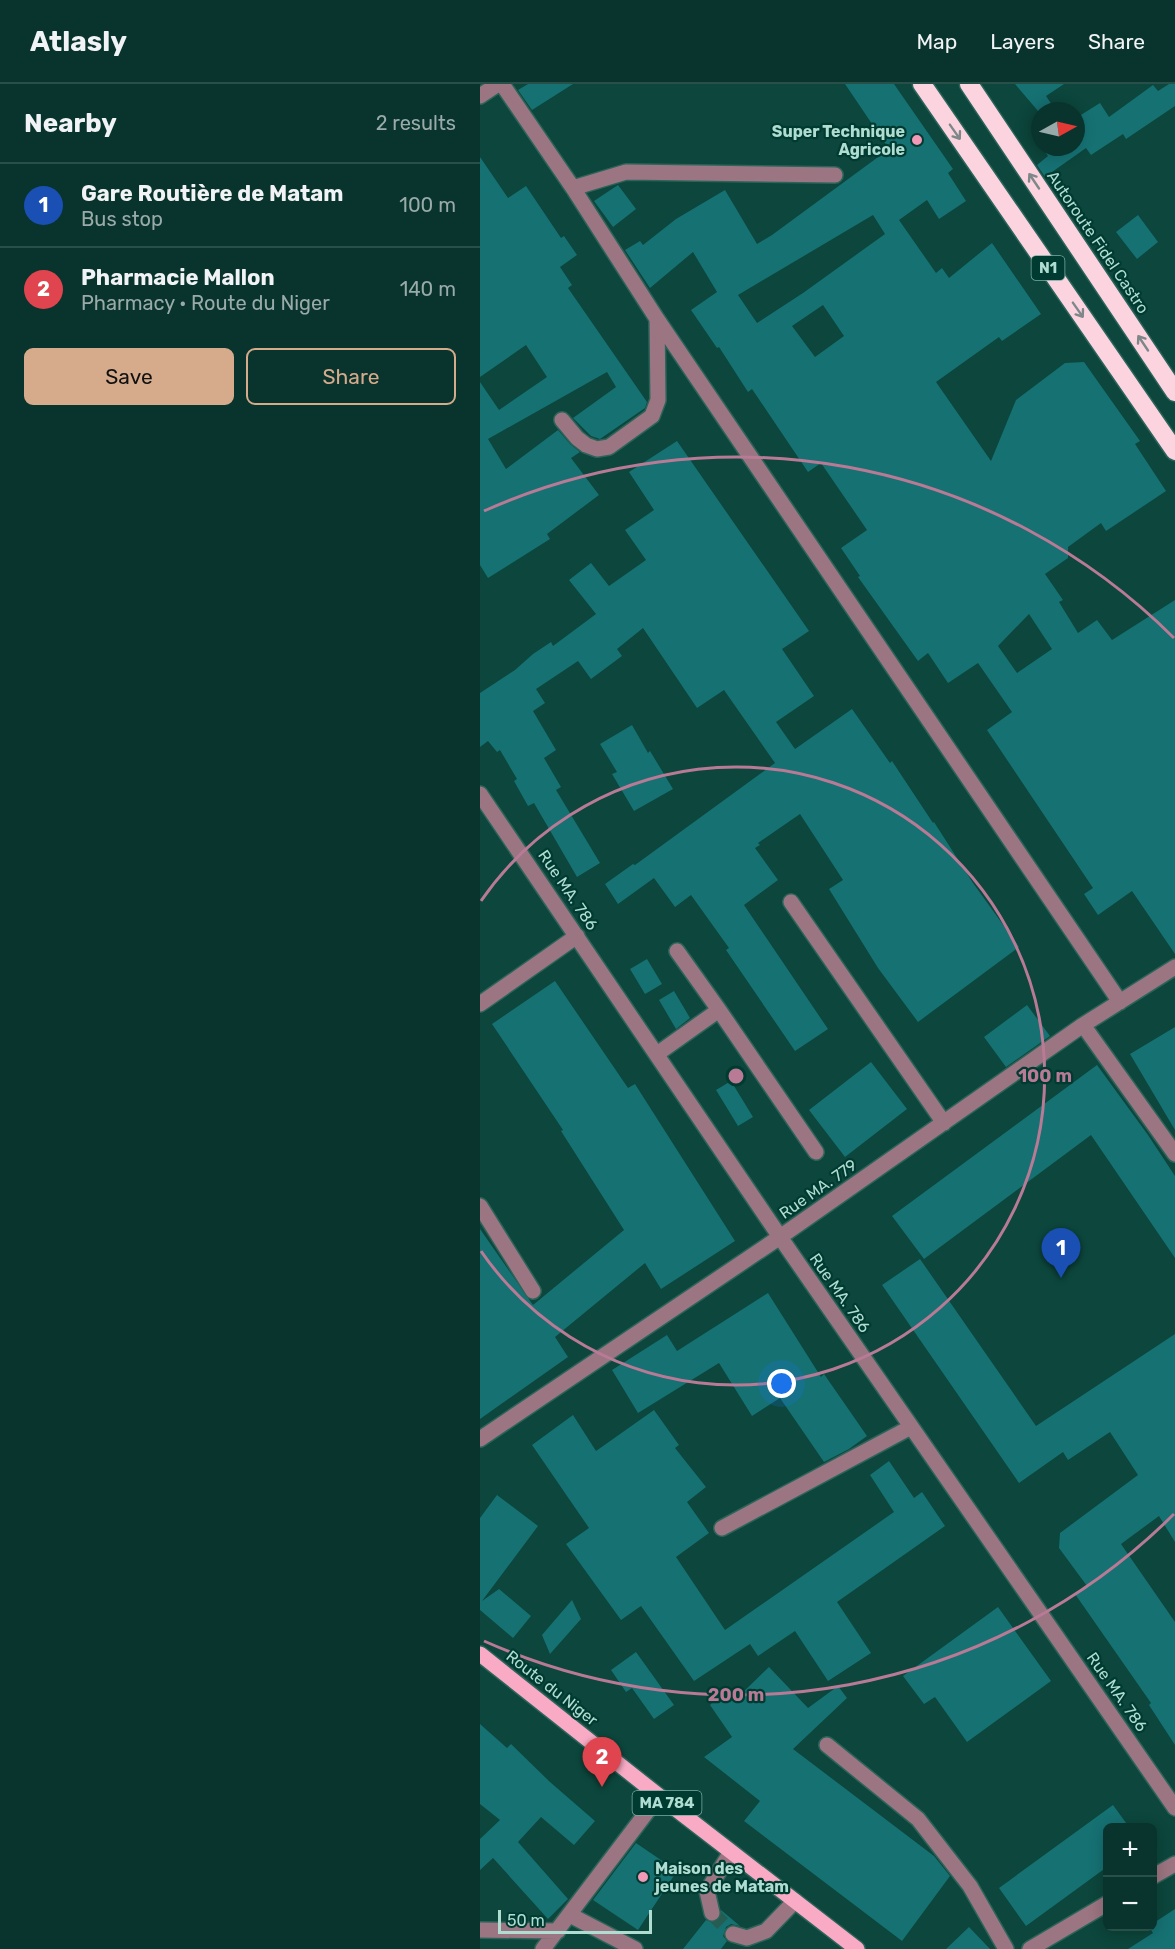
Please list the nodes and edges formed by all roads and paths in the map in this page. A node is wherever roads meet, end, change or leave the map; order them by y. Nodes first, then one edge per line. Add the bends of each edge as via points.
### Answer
1 (500, 84) edge
2 (922, 84) edge
3 (969, 84) edge
4 (480, 96) edge
5 (835, 174) dead end
6 (573, 188) junction
7 (657, 319) junction
8 (1175, 392) edge
9 (562, 420) dead end
10 (1175, 451) edge
11 (480, 794) edge
12 (791, 902) dead end
13 (577, 936) junction
14 (677, 951) dead end
15 (1175, 967) edge
16 (1120, 1002) junction
17 (480, 1004) edge
18 (719, 1010) junction
19 (1083, 1025) junction
20 (657, 1054) junction
21 (944, 1124) junction
22 (816, 1152) dead end
23 (1175, 1154) edge
24 (480, 1206) edge
25 (780, 1237) junction
26 (533, 1291) dead end
27 (911, 1427) junction
28 (480, 1439) edge
29 (722, 1528) dead end
30 (480, 1654) edge
31 (827, 1745) dead end
32 (659, 1796) junction
33 (1175, 1808) edge
34 (730, 1852) junction
35 (1175, 1865) edge
36 (1157, 1874) edge
37 (795, 1901) junction
38 (1103, 1905) edge
39 (711, 1913) tunnel mouth
40 (570, 1915) junction
41 (480, 1930) edge
42 (558, 1931) junction
43 (733, 1934) dead end
44 (543, 1949) edge
45 (634, 1949) edge
46 (857, 1949) edge
47 (1006, 1949) edge
48 (1030, 1949) edge

1 - 4 street
1 - 6 street
2 -> 10 highway, N1
8 -> 3 highway, Autoroute Fidel Castro / N1
5 - 6 street via 626,172
6 - 7 street
7 - 9 street via 658,400 652,416 609,447 597,449 577,438
7 - 16 street
11 - 13 street, Rue MA. 786
12 - 21 street
13 - 17 street
13 - 20 street, Rue MA. 786
14 - 18 street
15 - 16 street, Rue MA. 779
16 - 19 street, Rue MA. 779
18 - 20 street
18 - 22 street
19 - 21 street, Rue MA. 779
19 - 23 street
20 - 25 street, Rue MA. 786
21 - 25 street, Rue MA. 779
24 - 26 street
25 - 27 street, Rue MA. 786
25 - 28 street, Rue MA. 779
27 - 29 street
27 - 33 street, Rue MA. 786
30 - 32 main road, Route du Niger / MA 784
31 - 47 street via 918,1819 970,1886
32 - 34 main road, Route du Niger / MA 784
32 - 40 street
34 - 37 main road, Route du Niger / MA 784
34 - 39 street via 707,1891
35 - 36 street
37 - 43 street via 766,1931 747,1938
37 - 46 main road, Route du Niger / MA 784
38 - 48 street
40 - 42 street
40 - 45 street
41 - 42 street
42 - 44 street

